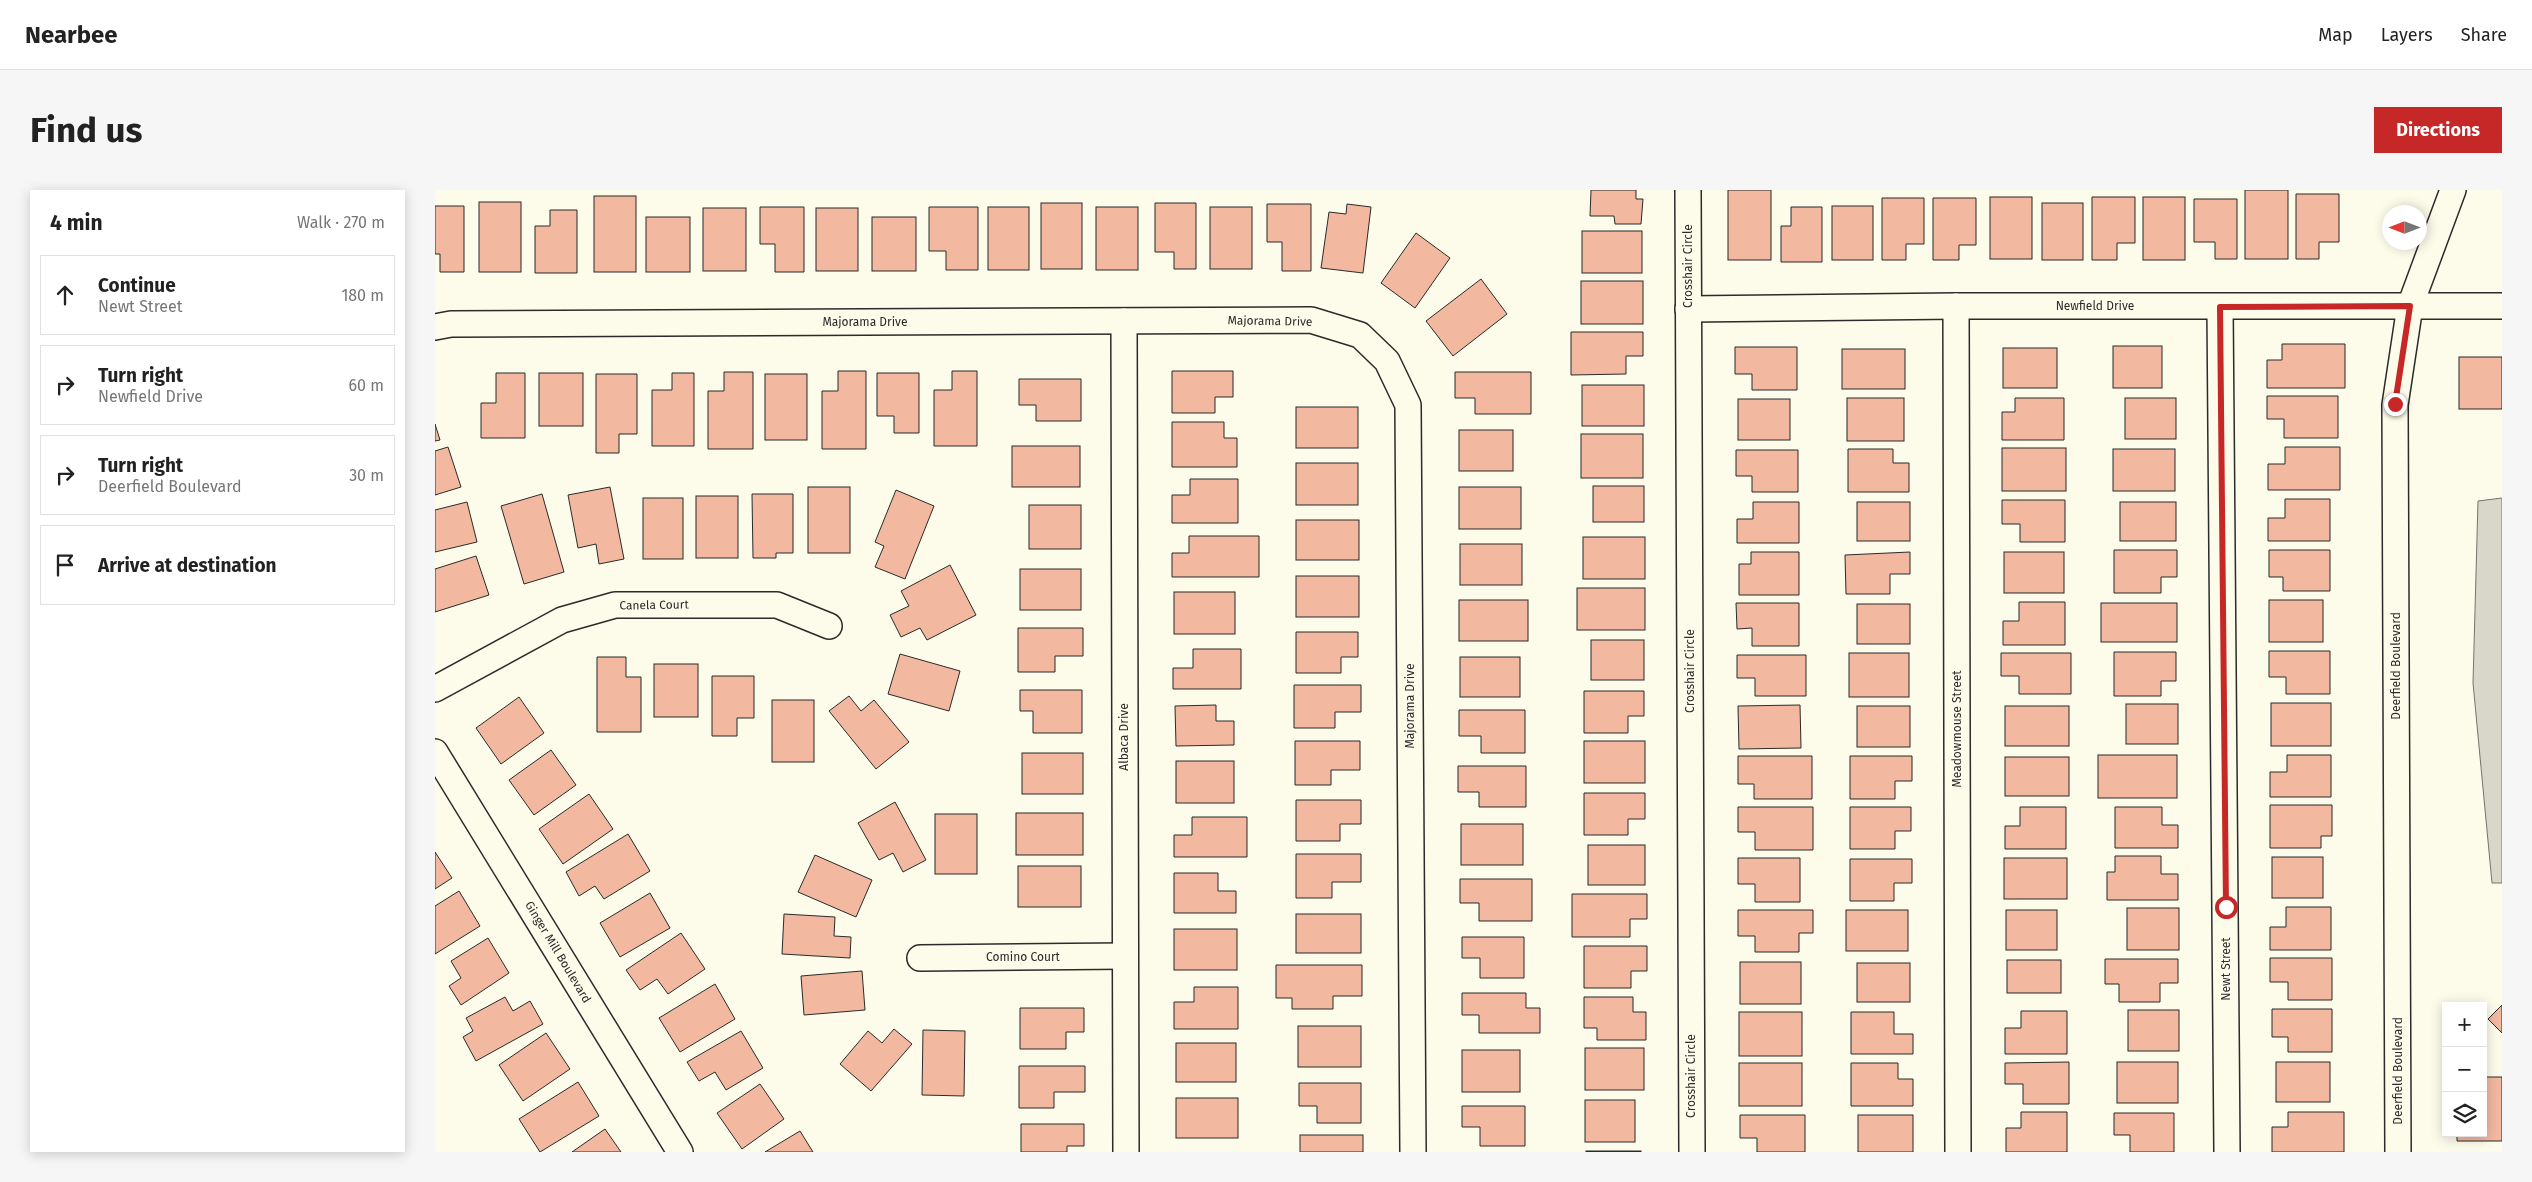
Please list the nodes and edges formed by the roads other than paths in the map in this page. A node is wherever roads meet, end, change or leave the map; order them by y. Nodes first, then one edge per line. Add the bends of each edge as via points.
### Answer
1 (1688, 190) edge
2 (2453, 190) edge
3 (1956, 306) junction
4 (2410, 306) junction
5 (2502, 306) edge
6 (2220, 307) junction
7 (1689, 309) junction
8 (1123, 321) junction
9 (435, 327) edge
10 (829, 626) dead end
11 (435, 689) edge
12 (435, 752) edge
13 (1125, 956) junction
14 (920, 958) dead end
15 (680, 1152) edge
16 (1126, 1152) edge
17 (1413, 1152) edge
18 (1692, 1152) edge
19 (1958, 1152) edge
20 (2227, 1152) edge
21 (2398, 1152) edge

1 - 7 street, Crosshair Circle
2 - 4 street, Deerfield Boulevard
3 - 6 street, Newfield Drive
3 - 7 street, Newfield Drive
3 - 19 street, Meadowmouse Street
4 - 5 street, Newfield Drive
4 - 6 street, Newfield Drive
4 - 21 street, Deerfield Boulevard via 2395,404
6 - 20 street, Newt Street
7 - 18 street, Crosshair Circle
8 - 9 street, Majorama Drive via 451,324
8 - 13 street, Albaca Drive
8 - 17 street, Majorama Drive via 1311,320 1360,335 1387,361 1408,405
10 - 11 street, Canela Court via 777,604 615,604 561,620
12 - 15 street, Ginger Mill Boulevard
13 - 14 street, Comino Court
13 - 16 street, Albaca Drive

